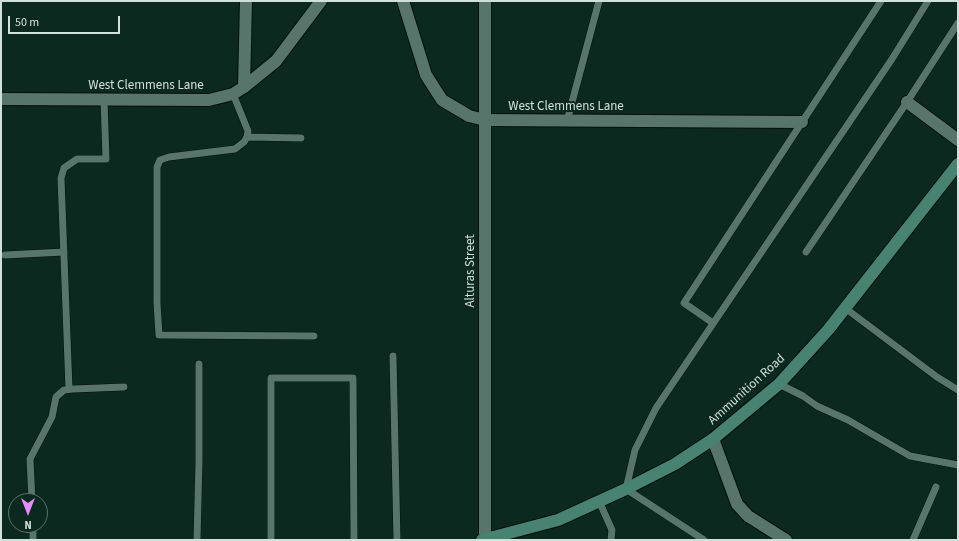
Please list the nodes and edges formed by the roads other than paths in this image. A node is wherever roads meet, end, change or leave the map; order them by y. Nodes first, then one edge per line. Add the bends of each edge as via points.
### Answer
1 (246, 1) edge
2 (321, 1) edge
3 (403, 1) edge
4 (485, 1) edge
5 (599, 1) edge
6 (881, 1) edge
7 (928, 1) edge
8 (958, 23) edge
9 (244, 87) junction
10 (233, 94) junction
11 (1, 99) edge
12 (104, 100) junction
13 (907, 102) junction
14 (485, 120) junction
15 (567, 121) junction
16 (802, 122) junction
17 (247, 137) junction
18 (301, 138) dead end
19 (958, 140) edge
20 (958, 164) edge
21 (64, 252) junction
22 (806, 252) dead end
23 (5, 256) dead end
24 (845, 308) junction
25 (713, 324) junction
26 (314, 336) dead end
27 (393, 356) dead end
28 (199, 364) dead end
29 (778, 384) junction
30 (124, 387) dead end
31 (69, 389) junction
32 (958, 390) edge
33 (713, 439) junction
34 (958, 465) edge
35 (936, 488) dead end
36 (626, 489) junction
37 (32, 493) edge
38 (599, 501) junction
39 (197, 540) edge
40 (271, 540) edge
41 (354, 540) edge
42 (397, 540) edge
43 (482, 540) edge
44 (485, 540) edge
45 (611, 540) edge
46 (704, 540) edge
47 (786, 540) edge
48 (913, 540) edge

1 - 9 street
2 - 9 street, West Clemmens Lane via 276,61
3 - 14 street, West Clemmens Lane via 426,74 442,100 469,116
4 - 14 street, Alturas Street
5 - 15 lane
6 - 16 lane
7 - 25 lane via 892,59
8 - 13 lane
9 - 10 street, West Clemmens Lane
10 - 12 street, West Clemmens Lane via 209,100
10 - 17 lane via 248,131
11 - 12 street, West Clemmens Lane
12 - 21 lane via 106,159 77,159 64,168 61,178
13 - 19 street
13 - 22 lane
14 - 15 street, West Clemmens Lane
14 - 44 street, Alturas Street
15 - 16 street, West Clemmens Lane
16 - 25 lane via 684,303
17 - 18 lane
17 - 26 lane via 235,149 160,160 157,167 159,335
20 - 24 main road, Ammunition Road
21 - 23 lane
21 - 31 lane
24 - 29 main road, Ammunition Road
24 - 32 lane
25 - 36 lane via 656,408 636,450
27 - 42 lane
28 - 39 lane
29 - 33 main road, Ammunition Road
29 - 34 lane via 910,456
30 - 31 lane
31 - 37 lane via 56,397 52,417 30,459
33 - 36 main road, Ammunition Road via 675,464
33 - 47 street via 737,504 748,516
35 - 48 lane
36 - 38 main road, Ammunition Road
36 - 46 lane
38 - 44 main road, Ammunition Road via 558,520
38 - 45 lane via 612,530
40 - 41 lane via 271,378 353,378
43 - 44 main road, Ammunition Road

